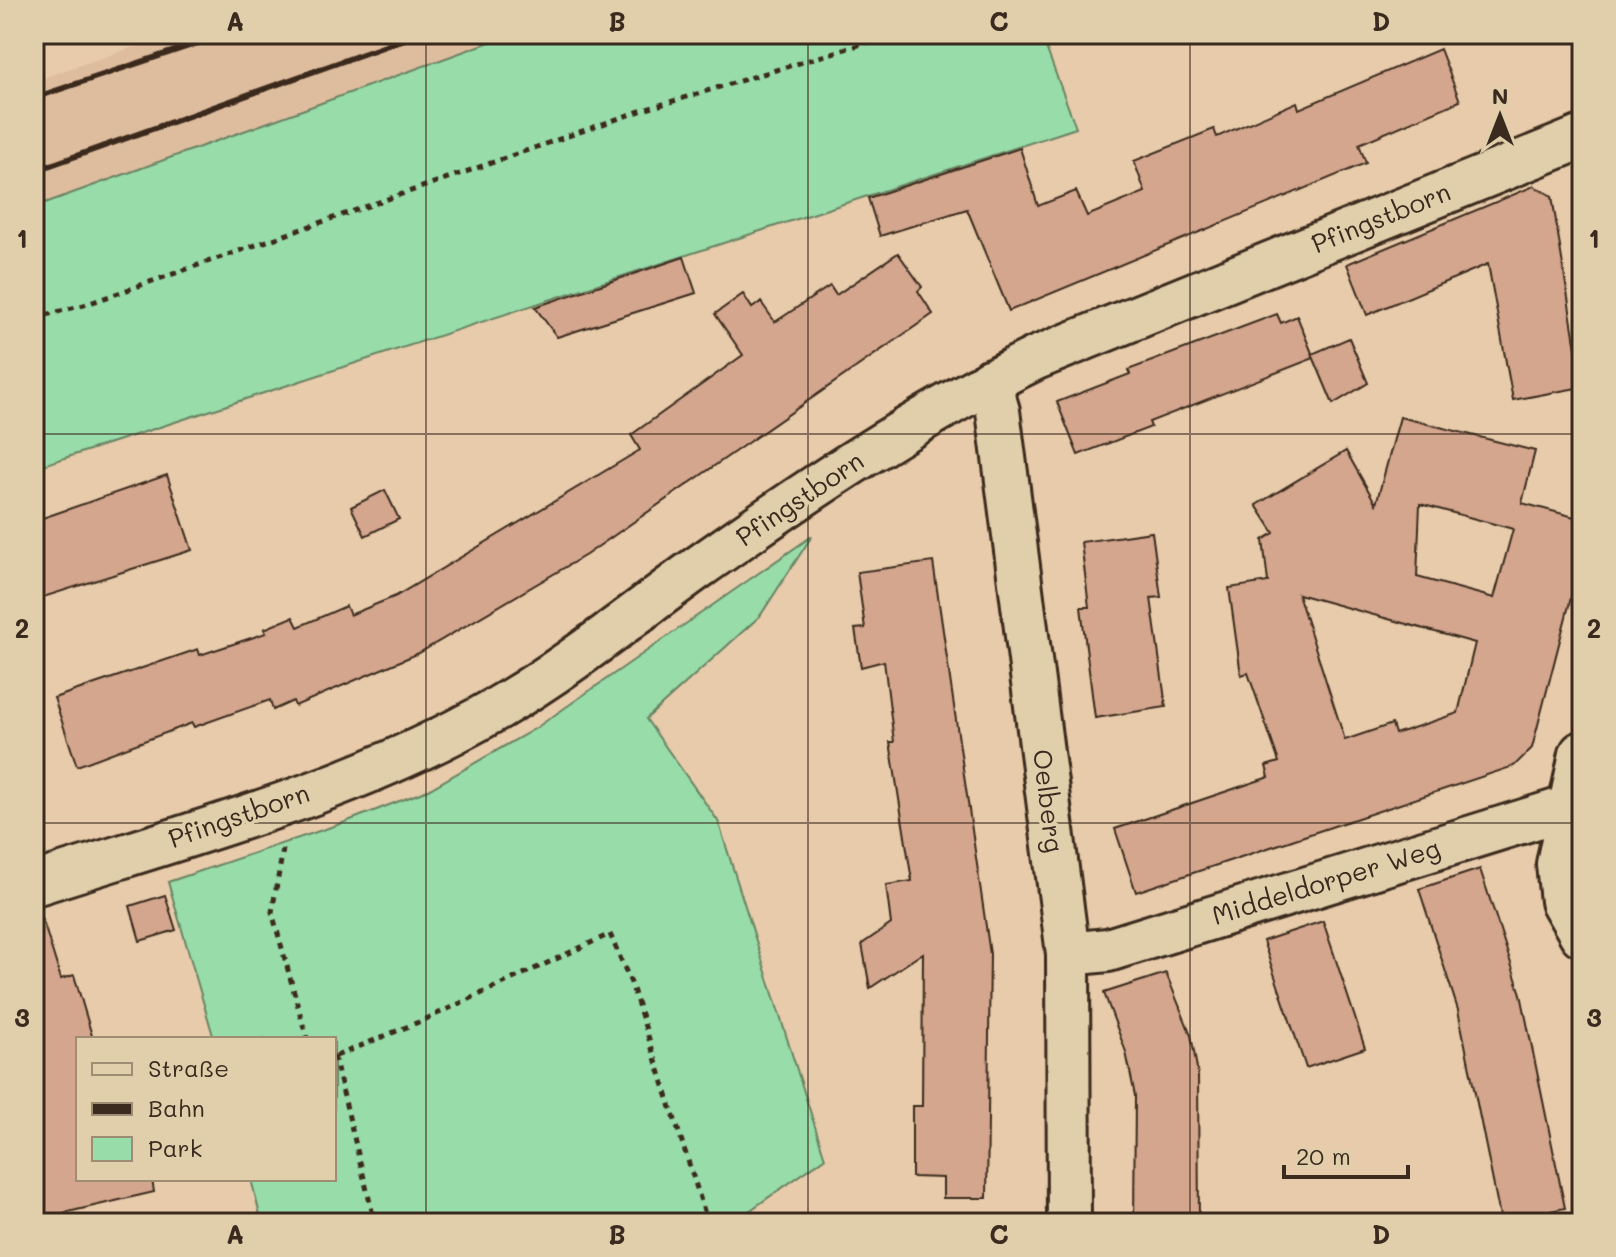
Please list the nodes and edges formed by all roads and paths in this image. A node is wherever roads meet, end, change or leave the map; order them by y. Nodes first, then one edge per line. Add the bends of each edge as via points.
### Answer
1 (895, 34) edge
2 (1582, 137) edge
3 (34, 318) edge
4 (989, 381) junction
5 (1582, 754) edge
6 (290, 800) junction
7 (1579, 814) edge
8 (34, 884) edge
9 (1582, 934) edge
10 (1068, 954) junction
11 (306, 1037) edge
12 (336, 1056) edge
13 (336, 1060) edge
14 (375, 1223) edge
15 (708, 1223) edge
16 (1069, 1223) edge

1 - 3 path via 637,112
2 - 4 street, Pfingstborn
4 - 6 street, Pfingstborn via 852,463 500,707 428,747
4 - 10 street, Oelberg via 998,411
5 - 7 street
6 - 8 street, Pfingstborn
6 - 11 path via 272,912
7 - 9 street via 1559,864 1563,901
7 - 10 street, Middeldorper Weg via 1108,950
10 - 16 street, Oelberg
12 - 15 path via 610,934 631,983
13 - 14 path

